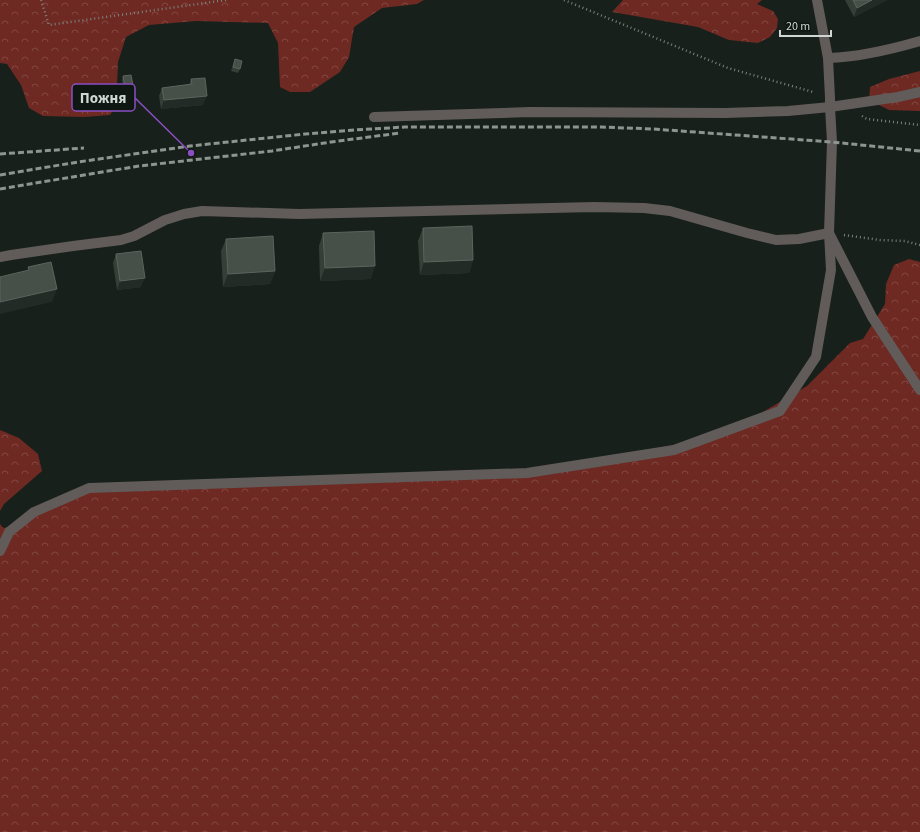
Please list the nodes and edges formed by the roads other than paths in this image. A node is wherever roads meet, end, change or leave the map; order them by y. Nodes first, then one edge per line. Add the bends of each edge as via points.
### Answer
1 (817, 0) edge
2 (920, 41) edge
3 (828, 58) junction
4 (920, 92) edge
5 (830, 107) junction
6 (374, 117) dead end
7 (829, 233) junction
8 (0, 257) edge
9 (920, 390) edge
10 (0, 551) edge

1 - 3 street
2 - 3 street via 875,53
3 - 5 street
4 - 5 street
5 - 6 street via 725,113 530,112
5 - 7 street via 832,142
7 - 8 street via 799,239 776,240 670,211 644,208 299,214 202,211 165,220 121,240
7 - 9 street via 872,317
7 - 10 street via 831,270 816,357 780,411 674,450 526,473 89,488 34,512 9,532

